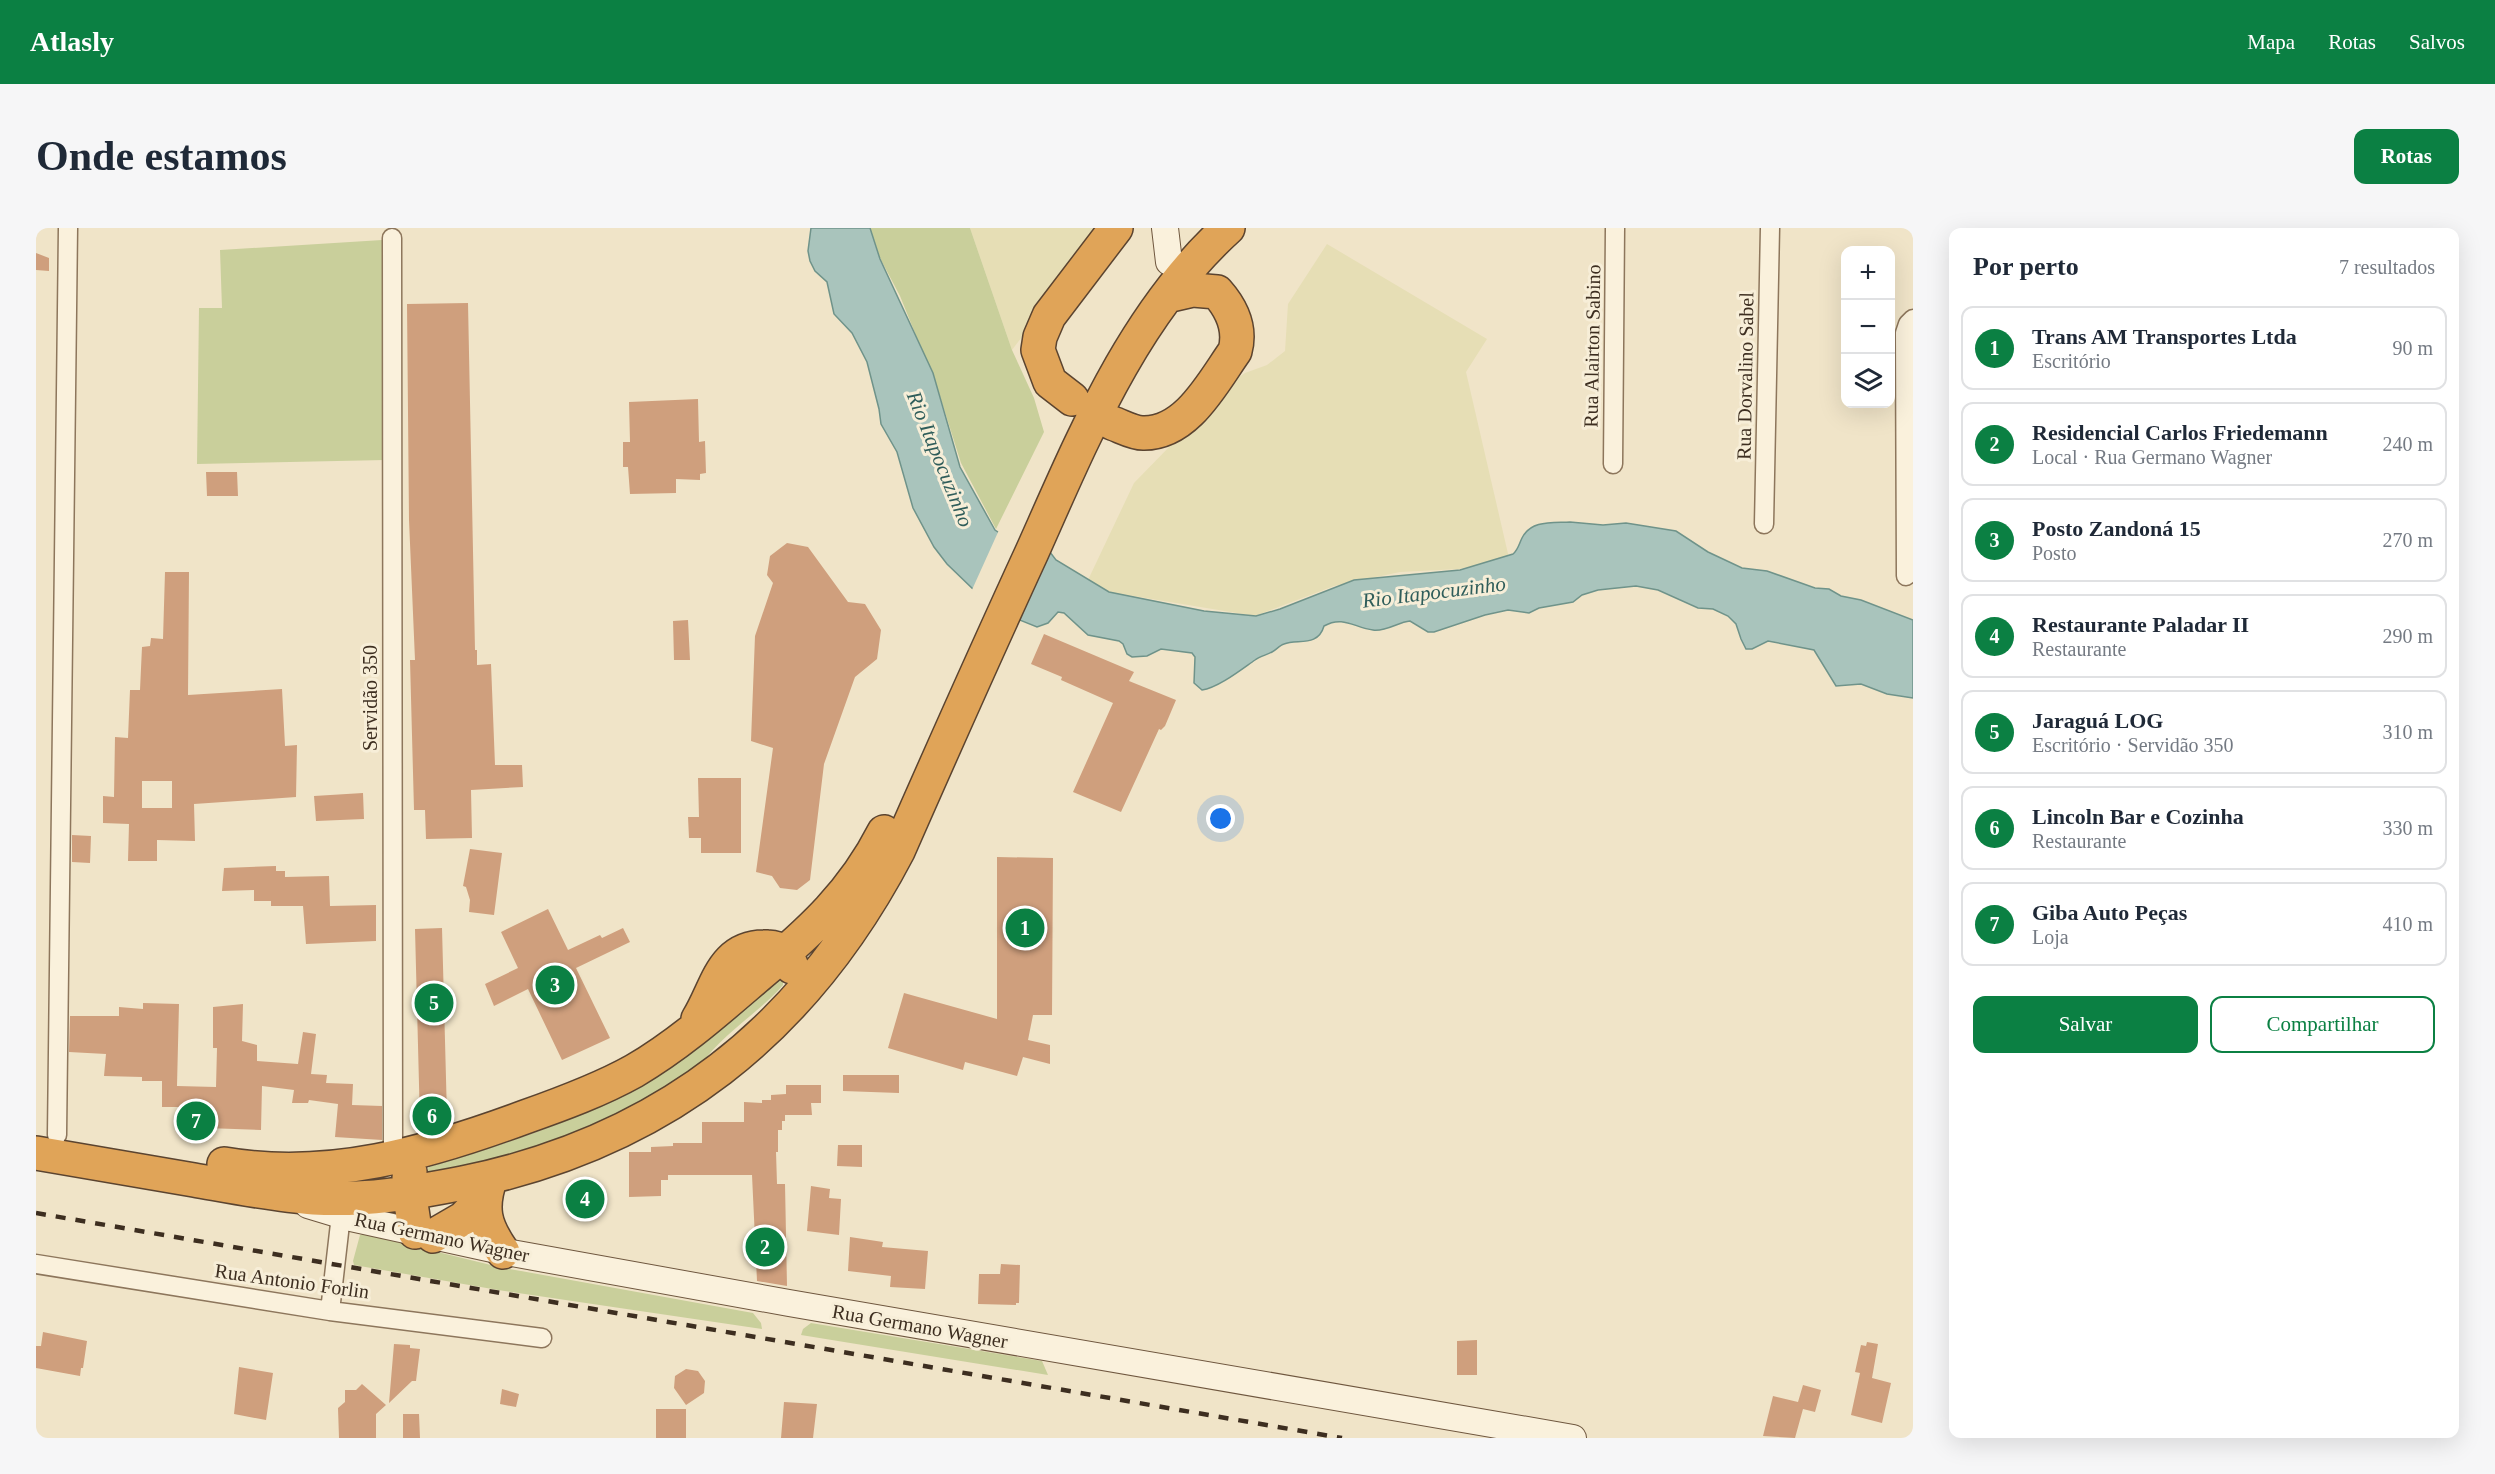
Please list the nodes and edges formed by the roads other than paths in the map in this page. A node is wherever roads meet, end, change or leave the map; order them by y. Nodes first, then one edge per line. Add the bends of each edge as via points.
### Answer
1 (60, 228) edge
2 (68, 228) edge
3 (1116, 228) edge
4 (1165, 228) edge
5 (1198, 228) edge
6 (1228, 228) edge
7 (1616, 228) edge
8 (1770, 228) edge
9 (392, 238) dead end
10 (1168, 262) junction
11 (1167, 296) junction
12 (1913, 320) edge
13 (1072, 399) dead end
14 (1112, 423) dead end
15 (1613, 464) dead end
16 (1057, 473) junction
17 (1764, 525) dead end
18 (1906, 576) dead end
19 (989, 626) junction
20 (785, 953) junction
21 (780, 1018) junction
22 (44, 1138) edge
23 (430, 1149) junction
24 (393, 1157) junction
25 (487, 1187) junction
26 (271, 1193) junction
27 (412, 1193) junction
28 (341, 1215) junction
29 (424, 1234) junction
30 (503, 1252) junction
31 (36, 1264) edge
32 (330, 1311) junction
33 (542, 1338) dead end
34 (1573, 1438) edge

1 - 22 street
2 - 22 street
3 - 13 highway via 1049,316 1040,337 1038,350 1050,382
4 - 10 street
5 - 10 highway
6 - 11 highway
7 - 15 street, Rua Alairton Sabino
8 - 17 street, Rua Dorvalino Sabel
9 - 24 street, Servidão 350
10 - 16 highway via 1100,366
11 - 14 highway via 1193,290 1217,292 1237,327 1235,351 1181,420 1160,431 1141,433
11 - 16 highway via 1088,429
12 - 18 street via 1905,333
16 - 19 highway
19 - 20 highway via 868,860 830,911
19 - 21 highway via 898,851 875,894 820,973
20 - 21 highway via 791,964 793,984
20 - 23 highway via 758,946 736,954 724,965 707,1005 687,1036 633,1071 574,1099
21 - 25 highway via 718,1071 659,1112 586,1148
22 - 24 highway via 289,1171
22 - 26 highway
23 - 24 highway
23 - 27 highway via 412,1168 407,1181
25 - 27 highway
25 - 29 highway via 464,1218
25 - 30 highway via 487,1225
26 - 27 highway via 352,1198
26 - 28 street, Rua Germano Wagner
27 - 29 highway
28 - 29 street, Rua Germano Wagner
28 - 32 street
29 - 30 street, Rua Germano Wagner
30 - 34 street, Rua Germano Wagner
31 - 32 street, Rua Antonio Forlin
32 - 33 street, Rua Antonio Forlin

